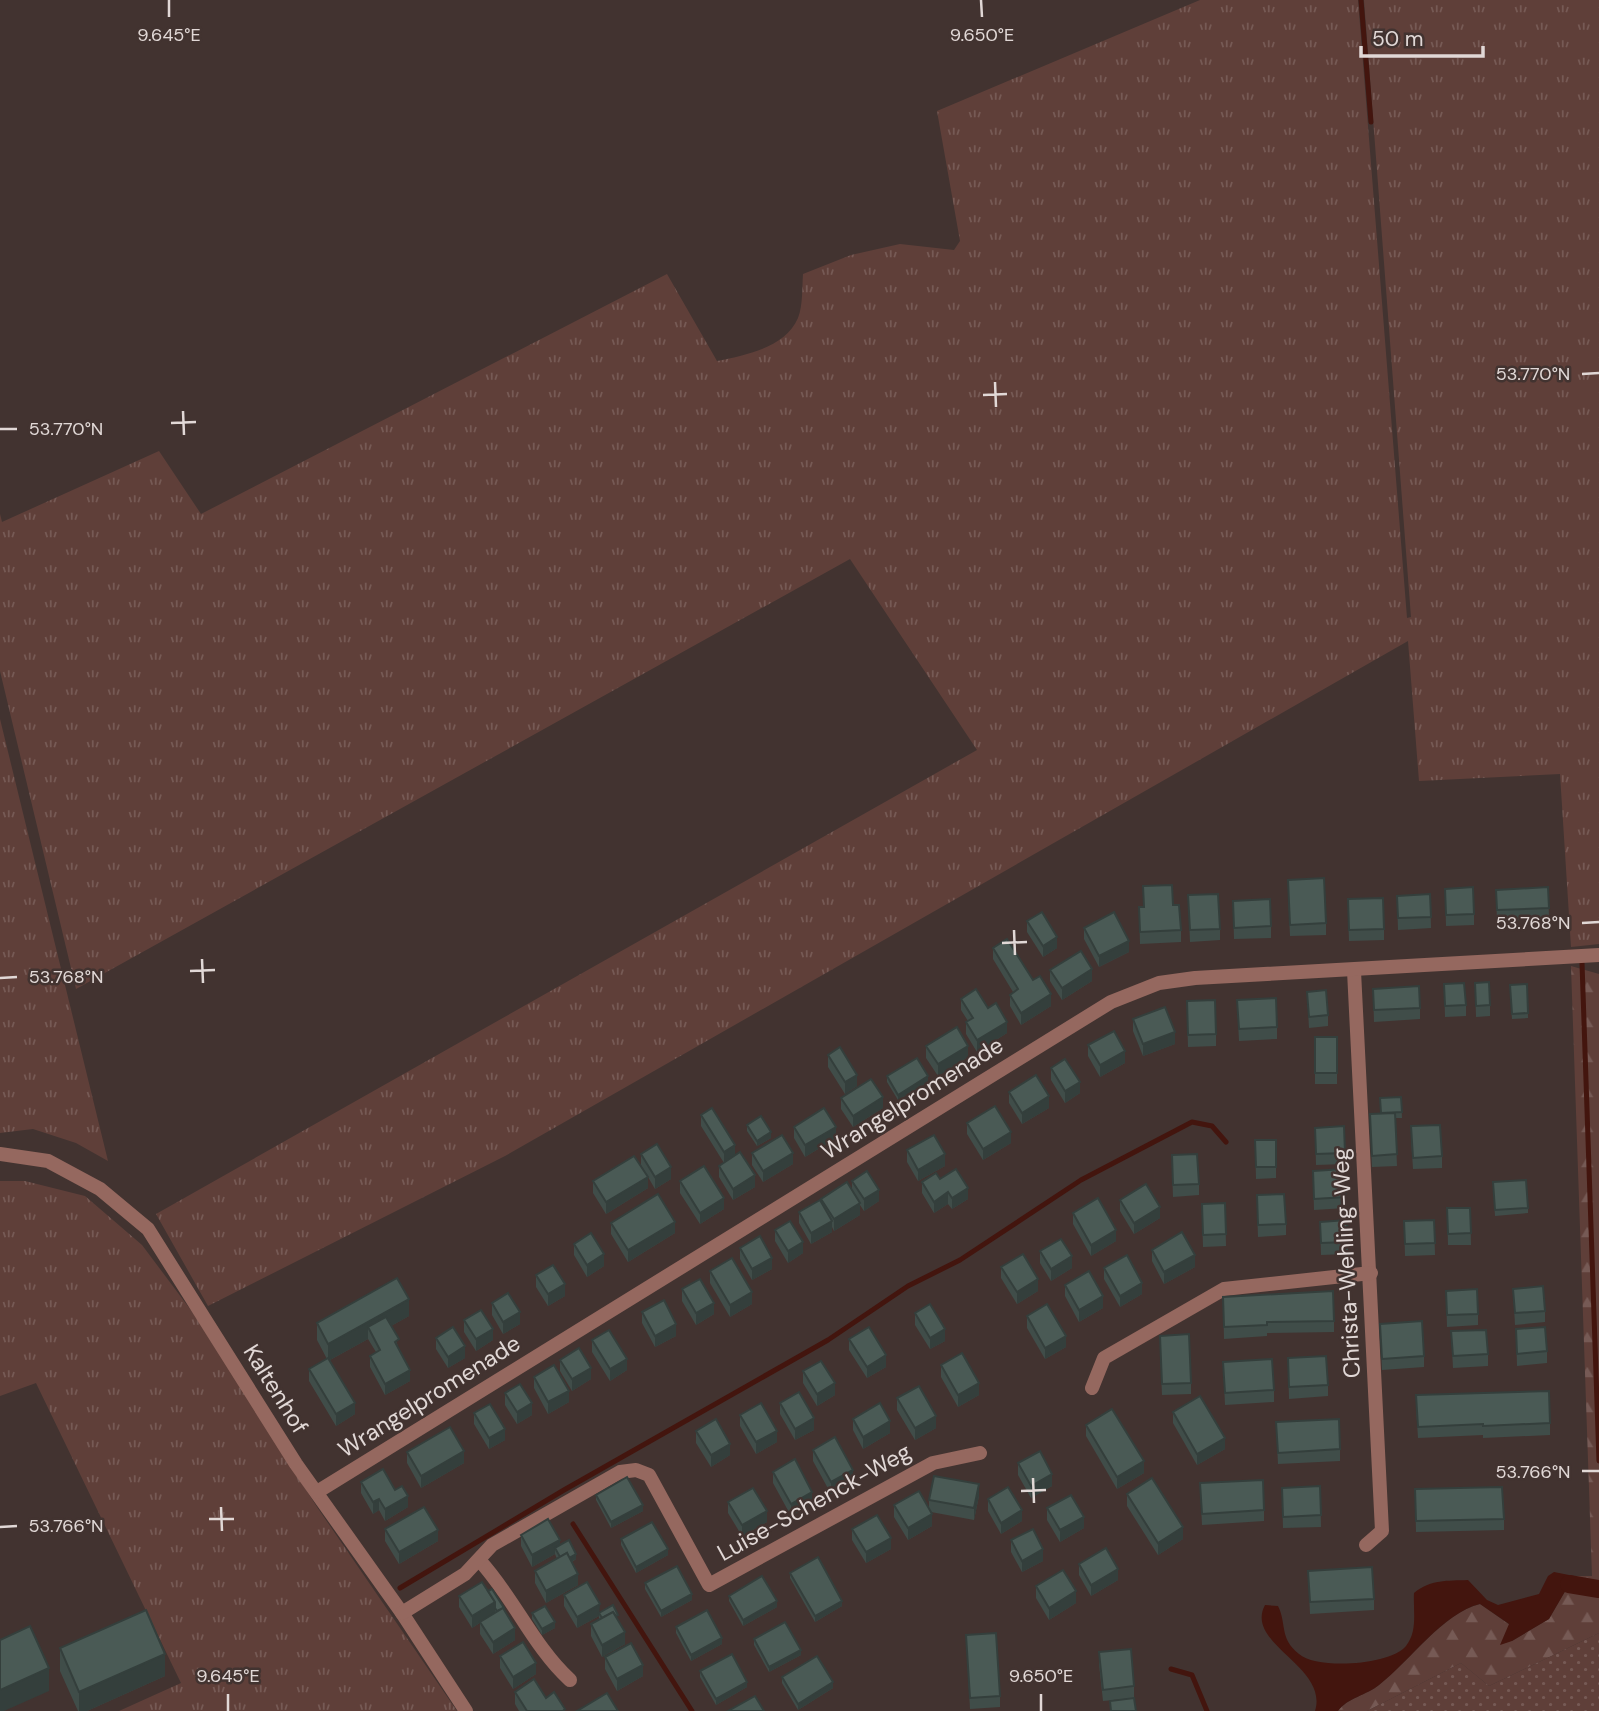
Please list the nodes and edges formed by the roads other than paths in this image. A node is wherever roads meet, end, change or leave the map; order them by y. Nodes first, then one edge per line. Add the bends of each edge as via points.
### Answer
1 (1599, 955) edge
2 (1354, 971) junction
3 (0, 1154) edge
4 (1371, 1273) junction
5 (1092, 1388) dead end
6 (980, 1453) dead end
7 (317, 1492) junction
8 (1366, 1545) dead end
9 (480, 1561) junction
10 (402, 1613) junction
11 (570, 1681) dead end
12 (466, 1711) edge

1 - 2 street, Wrangelpromenade
2 - 4 street, Christa-Wehling-Weg
2 - 7 street, Wrangelpromenade via 1195,978 1159,983 1111,1002
3 - 7 street, Kaltenhof via 48,1161 100,1189 148,1229
4 - 5 street via 1224,1289 1104,1358
4 - 8 street, Christa-Wehling-Weg via 1382,1531
6 - 9 street, Luise-Schenck-Weg via 933,1463 709,1585 649,1475 636,1470 620,1472 492,1545
7 - 10 street, Kaltenhof
9 - 10 street, Luise-Schenck-Weg
9 - 11 street via 503,1587 549,1661
10 - 12 street, Kaltenhof

